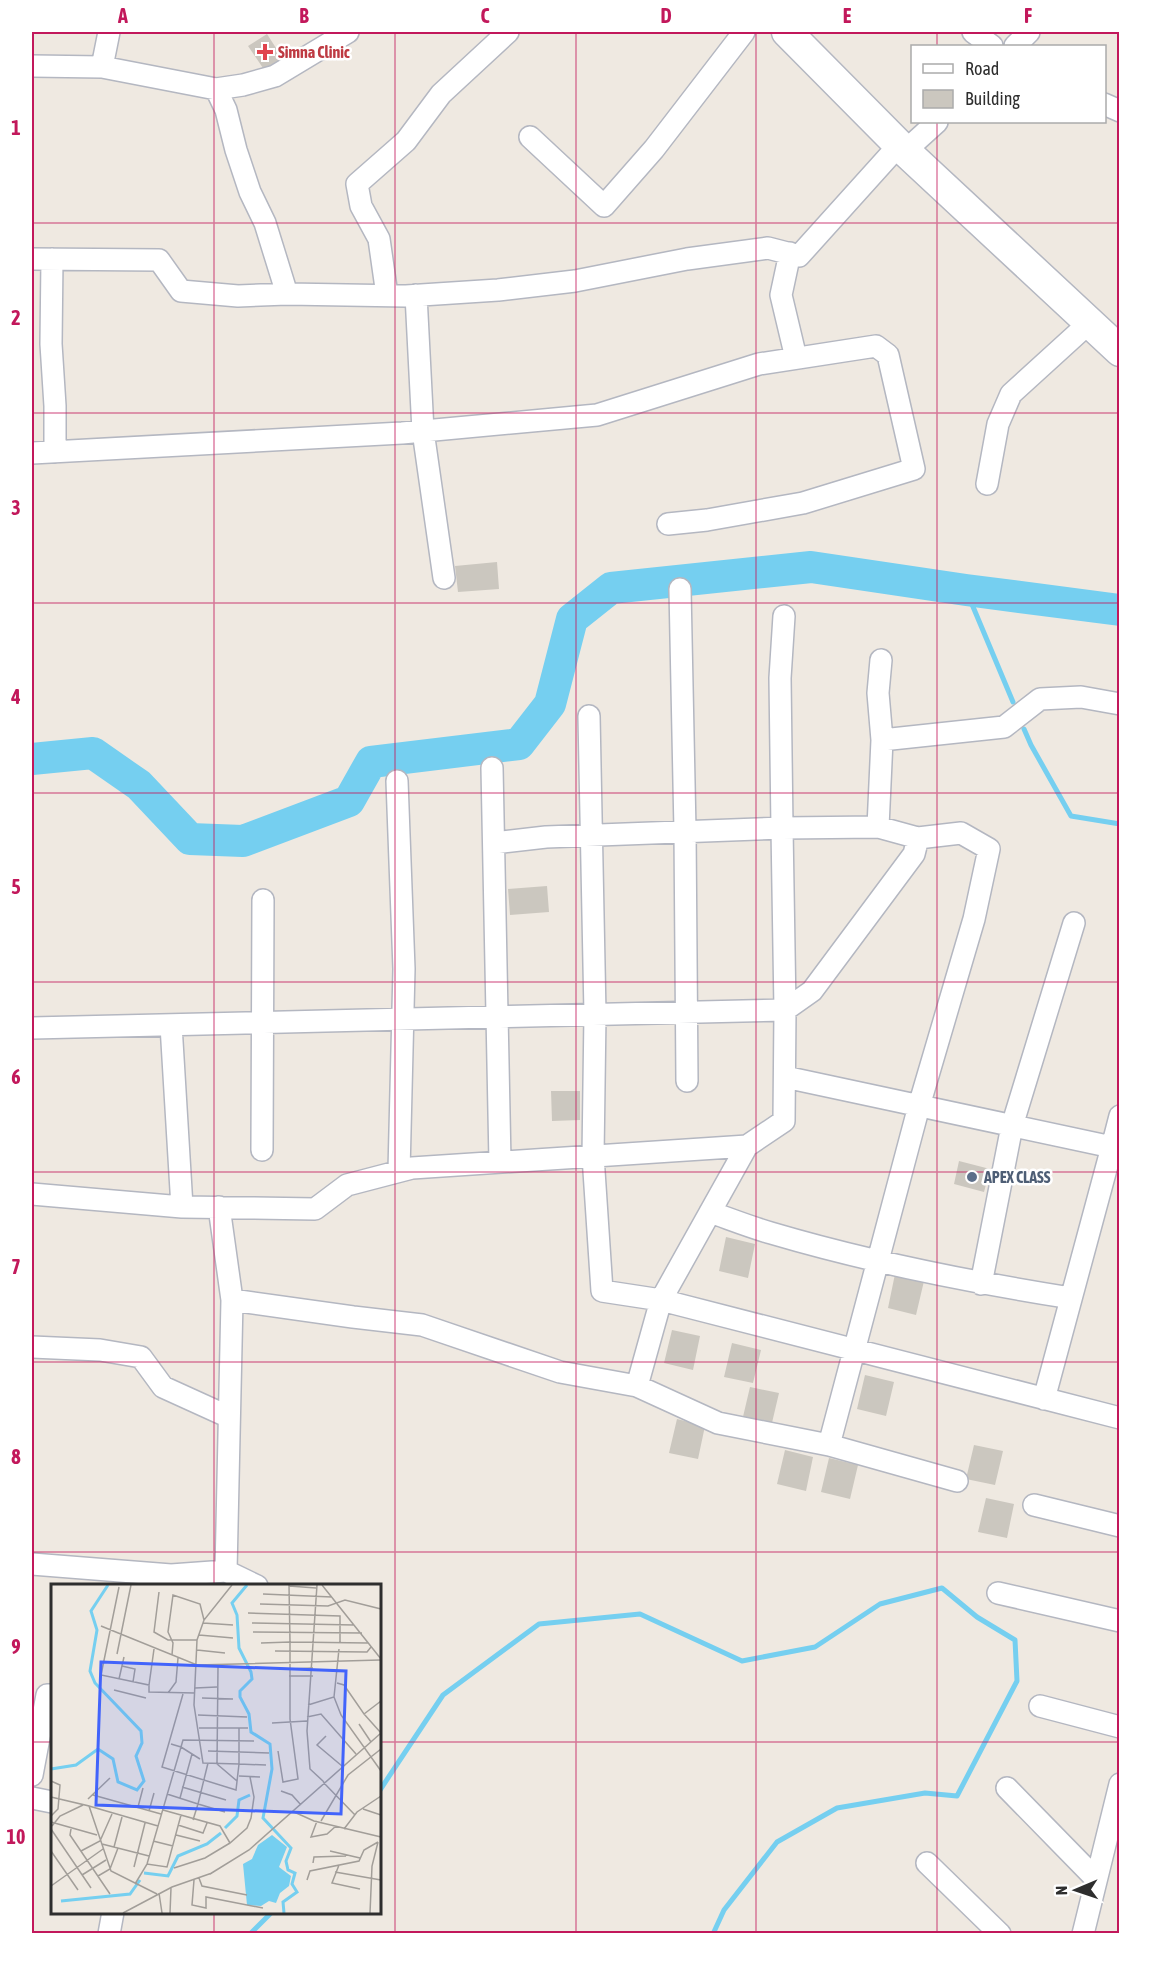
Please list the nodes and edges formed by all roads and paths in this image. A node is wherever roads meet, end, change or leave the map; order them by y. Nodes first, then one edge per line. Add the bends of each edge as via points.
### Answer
1 (108, 32) edge
2 (348, 32) edge
3 (508, 32) edge
4 (744, 32) edge
5 (787, 32) edge
6 (973, 32) edge
7 (1029, 32) edge
8 (991, 45) edge
9 (1016, 45) edge
10 (32, 66) edge
11 (102, 67) junction
12 (216, 89) junction
13 (936, 123) edge
14 (530, 137) dead end
15 (902, 148) junction
16 (790, 253) junction
17 (42, 259) edge
18 (287, 294) junction
19 (387, 295) junction
20 (416, 295) junction
21 (1089, 323) junction
22 (1119, 351) edge
23 (796, 358) junction
24 (423, 431) junction
25 (55, 452) junction
26 (32, 453) edge
27 (987, 484) dead end
28 (668, 524) dead end
29 (444, 578) dead end
30 (680, 589) dead end
31 (784, 616) dead end
32 (881, 660) dead end
33 (1119, 704) edge
34 (589, 716) dead end
35 (882, 740) junction
36 (492, 768) dead end
37 (397, 781) dead end
38 (878, 827) junction
39 (782, 828) junction
40 (685, 831) junction
41 (590, 835) junction
42 (918, 838) junction
43 (494, 843) junction
44 (263, 900) dead end
45 (1074, 923) dead end
46 (785, 1010) junction
47 (688, 1012) junction
48 (595, 1014) junction
49 (496, 1016) junction
50 (403, 1018) junction
51 (262, 1022) junction
52 (171, 1025) junction
53 (32, 1028) edge
54 (785, 1077) junction
55 (687, 1081) dead end
56 (919, 1106) junction
57 (1119, 1116) edge
58 (1012, 1126) junction
59 (747, 1146) junction
60 (1115, 1148) edge
61 (262, 1150) dead end
62 (593, 1156) junction
63 (500, 1162) junction
64 (399, 1171) junction
65 (32, 1194) edge
66 (182, 1207) junction
67 (219, 1208) junction
68 (710, 1212) junction
69 (879, 1260) junction
70 (981, 1284) junction
71 (1071, 1298) junction
72 (232, 1300) junction
73 (661, 1300) junction
74 (32, 1347) edge
75 (855, 1350) junction
76 (637, 1386) junction
77 (1044, 1399) junction
78 (229, 1417) junction
79 (1119, 1418) edge
80 (829, 1446) junction
81 (957, 1481) dead end
82 (1034, 1505) dead end
83 (1119, 1526) edge
84 (32, 1564) edge
85 (226, 1571) junction
86 (171, 1580) edge
87 (253, 1584) edge
88 (998, 1593) dead end
89 (1119, 1621) edge
90 (51, 1695) edge
91 (1040, 1706) dead end
92 (1119, 1727) edge
93 (32, 1775) edge
94 (1119, 1784) edge
95 (1007, 1788) dead end
96 (32, 1798) edge
97 (51, 1802) edge
98 (927, 1863) dead end
99 (1096, 1879) junction
100 (113, 1914) edge
101 (109, 1934) edge
102 (1000, 1934) edge
103 (1083, 1934) edge

1 - 11 street
2 - 12 street via 275,76
3 - 19 street via 441,94 406,141 357,184 361,206 379,239
4 - 14 street via 654,149 604,206
5 - 15 street
6 - 8 street
7 - 9 street
10 - 11 street
11 - 12 street
12 - 18 street
13 - 15 street
15 - 16 street via 799,256
15 - 21 street
16 - 20 street via 768,248 575,281
16 - 23 street via 781,295
17 - 18 street via 159,260 181,291 238,296
17 - 25 street via 51,344
18 - 19 street
19 - 20 street
20 - 24 street
21 - 22 street
21 - 27 street via 1011,394 998,424
23 - 24 street via 759,364 597,414
23 - 28 street via 876,346 888,355 914,469 803,503
24 - 25 street
24 - 29 street
25 - 26 street
30 - 40 street
31 - 39 street via 780,678
32 - 35 street via 878,693
33 - 35 street via 1081,698 1040,699 1004,727
34 - 41 street
35 - 38 street
36 - 43 street
37 - 50 street
38 - 39 street
38 - 42 street
39 - 40 street
39 - 46 street
40 - 41 street
40 - 47 street
41 - 43 street
41 - 48 street
42 - 46 street via 914,854 812,991
42 - 56 street via 961,833 989,849 974,919
43 - 49 street
44 - 51 street
45 - 58 street
46 - 47 street
46 - 54 street
47 - 48 street
47 - 55 street
48 - 49 street
48 - 62 street
49 - 50 street
49 - 63 street
50 - 51 street
50 - 64 street
51 - 52 street
51 - 61 street
52 - 53 street
52 - 66 street
54 - 56 street
54 - 59 street via 784,1121
56 - 58 street
56 - 69 street
57 - 60 street
58 - 60 street
58 - 70 street
59 - 62 street
59 - 68 street
60 - 71 street
62 - 63 street
62 - 73 street via 602,1291
63 - 64 street
64 - 67 street via 347,1185 315,1209
65 - 66 street
66 - 67 street
67 - 72 street
68 - 69 street via 770,1233
68 - 73 street
69 - 70 street
69 - 75 street
70 - 71 street
71 - 77 street
72 - 76 street via 422,1325 560,1372
72 - 78 street
73 - 75 street
73 - 76 street
74 - 78 street via 100,1350 141,1357 163,1387
75 - 77 street
75 - 80 street
76 - 80 street via 718,1423
77 - 79 street
78 - 85 street
80 - 81 street
82 - 83 street
84 - 86 street
85 - 86 street
85 - 87 street
88 - 89 street
90 - 93 street via 47,1695
91 - 92 street
94 - 99 street
95 - 99 street
96 - 97 street
98 - 102 street
99 - 103 street
100 - 101 street

